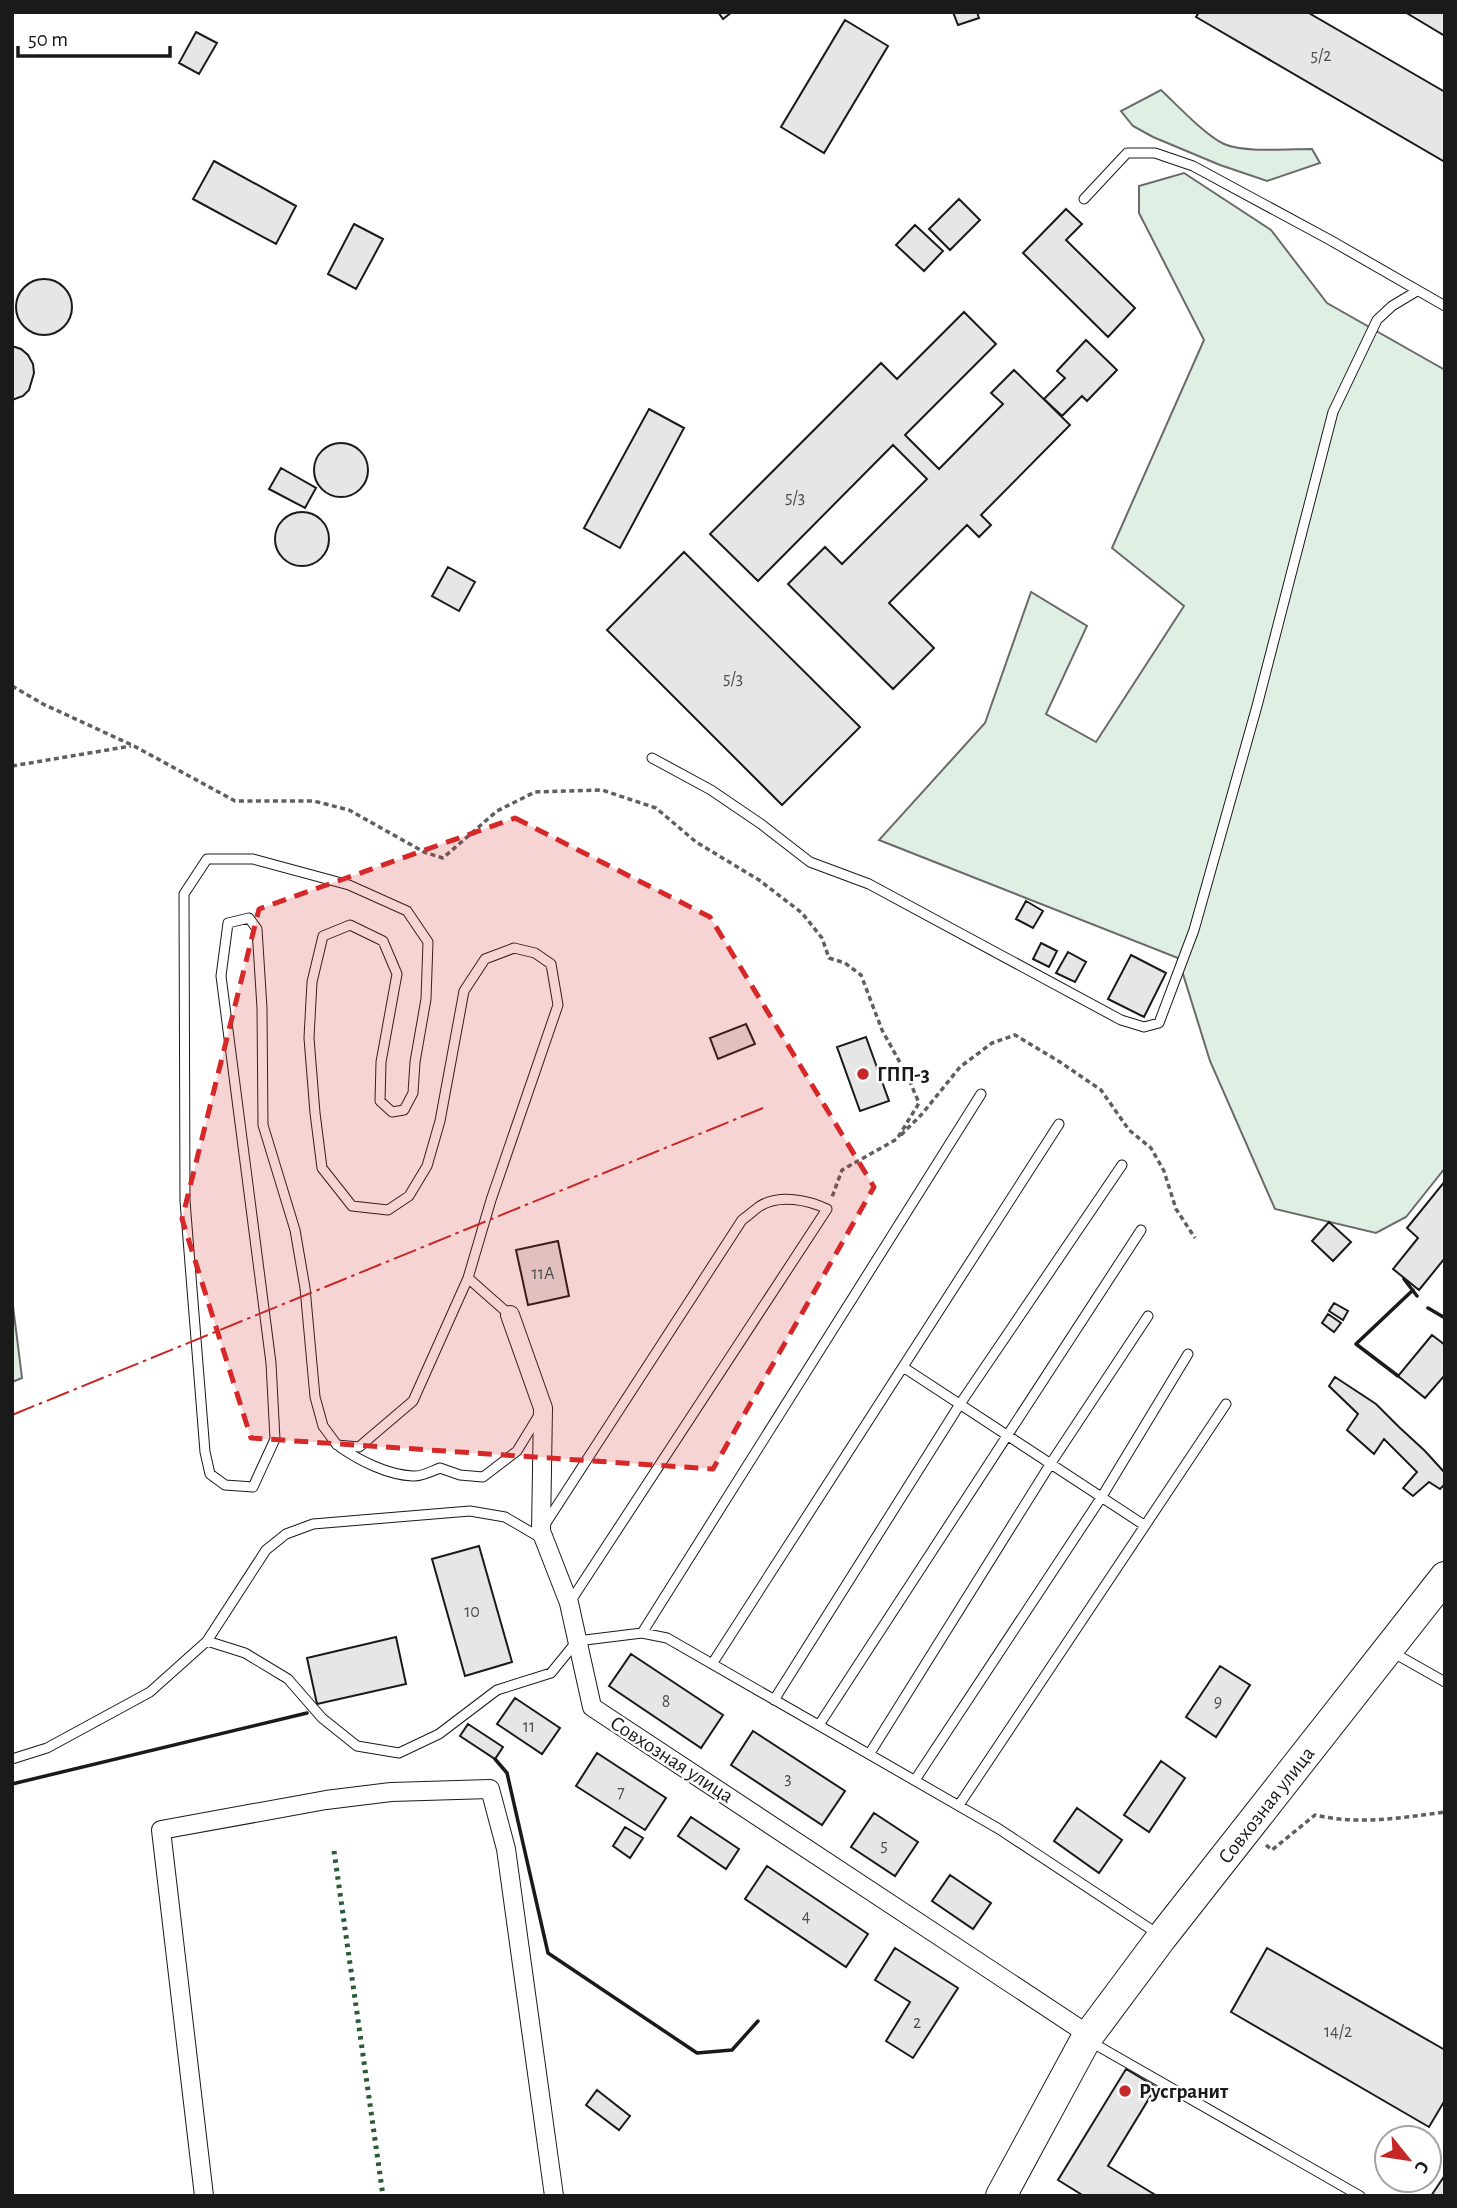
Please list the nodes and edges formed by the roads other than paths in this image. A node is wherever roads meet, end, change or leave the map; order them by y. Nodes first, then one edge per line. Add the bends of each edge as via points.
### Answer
1 (1084, 199) dead end
2 (1417, 290) junction
3 (1445, 306) edge
4 (652, 758) dead end
5 (981, 1094) dead end
6 (1059, 1124) dead end
7 (1122, 1166) dead end
8 (1141, 1230) dead end
9 (468, 1278) junction
10 (510, 1315) joint
11 (1148, 1316) dead end
12 (1188, 1354) dead end
13 (903, 1367) junction
14 (960, 1404) junction
15 (1226, 1404) dead end
16 (543, 1408) junction
17 (1008, 1437) junction
18 (337, 1445) junction
19 (1051, 1463) junction
20 (1101, 1498) junction
21 (1144, 1525) junction
22 (541, 1531) junction
23 (548, 1549) junction
24 (1445, 1577) edge
25 (569, 1603) junction
26 (642, 1633) junction
27 (577, 1641) junction
28 (207, 1642) junction
29 (1387, 1650) junction
30 (712, 1664) junction
31 (1445, 1682) edge
32 (774, 1700) junction
33 (819, 1725) junction
34 (870, 1753) junction
35 (12, 1759) edge
36 (915, 1780) junction
37 (959, 1805) junction
38 (1162, 1937) junction
39 (1088, 2037) junction
40 (204, 2196) edge
41 (554, 2196) edge
42 (1001, 2196) edge
43 (1360, 2196) edge

1 - 2 lane via 1127,153 1155,153 1193,166
2 - 3 lane
2 - 4 lane via 1377,320 1333,412 1194,930 1159,1023 1144,1027 1121,1020 869,884 810,862 711,790
5 - 26 lane
6 - 13 lane
7 - 14 lane
8 - 17 lane
9 - 10 lane
9 - 18 lane via 414,1401 359,1447
9 - 18 lane via 558,1004 551,964 536,953 513,948 485,959 464,991 427,1166 409,1196 388,1209 352,1206 322,1168 314,1114 309,1038 312,982 323,936 350,925 383,941 397,974 381,1062 380,1101 393,1112 404,1110 413,1093 426,999 428,942 407,911 348,885 253,859 207,859 184,894 185,1201 205,1452 210,1474 225,1485 253,1487 275,1439 271,1363 221,976 228,923 248,918 257,929 263,1125 297,1242 315,1397 323,1426
10 - 16 street, Совхозная улица
11 - 19 lane
12 - 20 lane
13 - 14 lane
13 - 30 lane
14 - 17 lane
14 - 32 lane
15 - 21 lane
16 - 18 lane via 517,1451 483,1477 440,1468 415,1477 354,1457
16 - 22 street, Совхозная улица
17 - 19 lane
17 - 33 lane
19 - 20 lane
19 - 34 lane
20 - 21 lane
20 - 36 lane
21 - 37 lane
22 - 23 street, Совхозная улица
22 - 25 lane via 742,1220 762,1204 784,1200 812,1202 827,1209
23 - 25 street, Совхозная улица
23 - 28 lane via 544,1540 505,1517 470,1511 313,1524 286,1534 265,1550
24 - 29 main road, Совхозная улица
25 - 27 street, Совхозная улица
26 - 27 lane
26 - 30 lane via 667,1638
27 - 28 lane via 551,1673 497,1690 439,1734 399,1753 357,1746 322,1718 288,1679 245,1653
27 - 39 street, Совхозная улица via 592,1707
28 - 35 lane via 150,1692 47,1748
29 - 31 lane
29 - 38 main road, Совхозная улица
30 - 32 lane
32 - 33 lane
33 - 34 lane
34 - 36 lane
36 - 37 lane
37 - 38 lane
38 - 39 main road, Совхозная улица
39 - 42 main road, Совхозная улица
39 - 43 lane
40 - 41 street via 161,1830 326,1800 490,1788 506,1849

